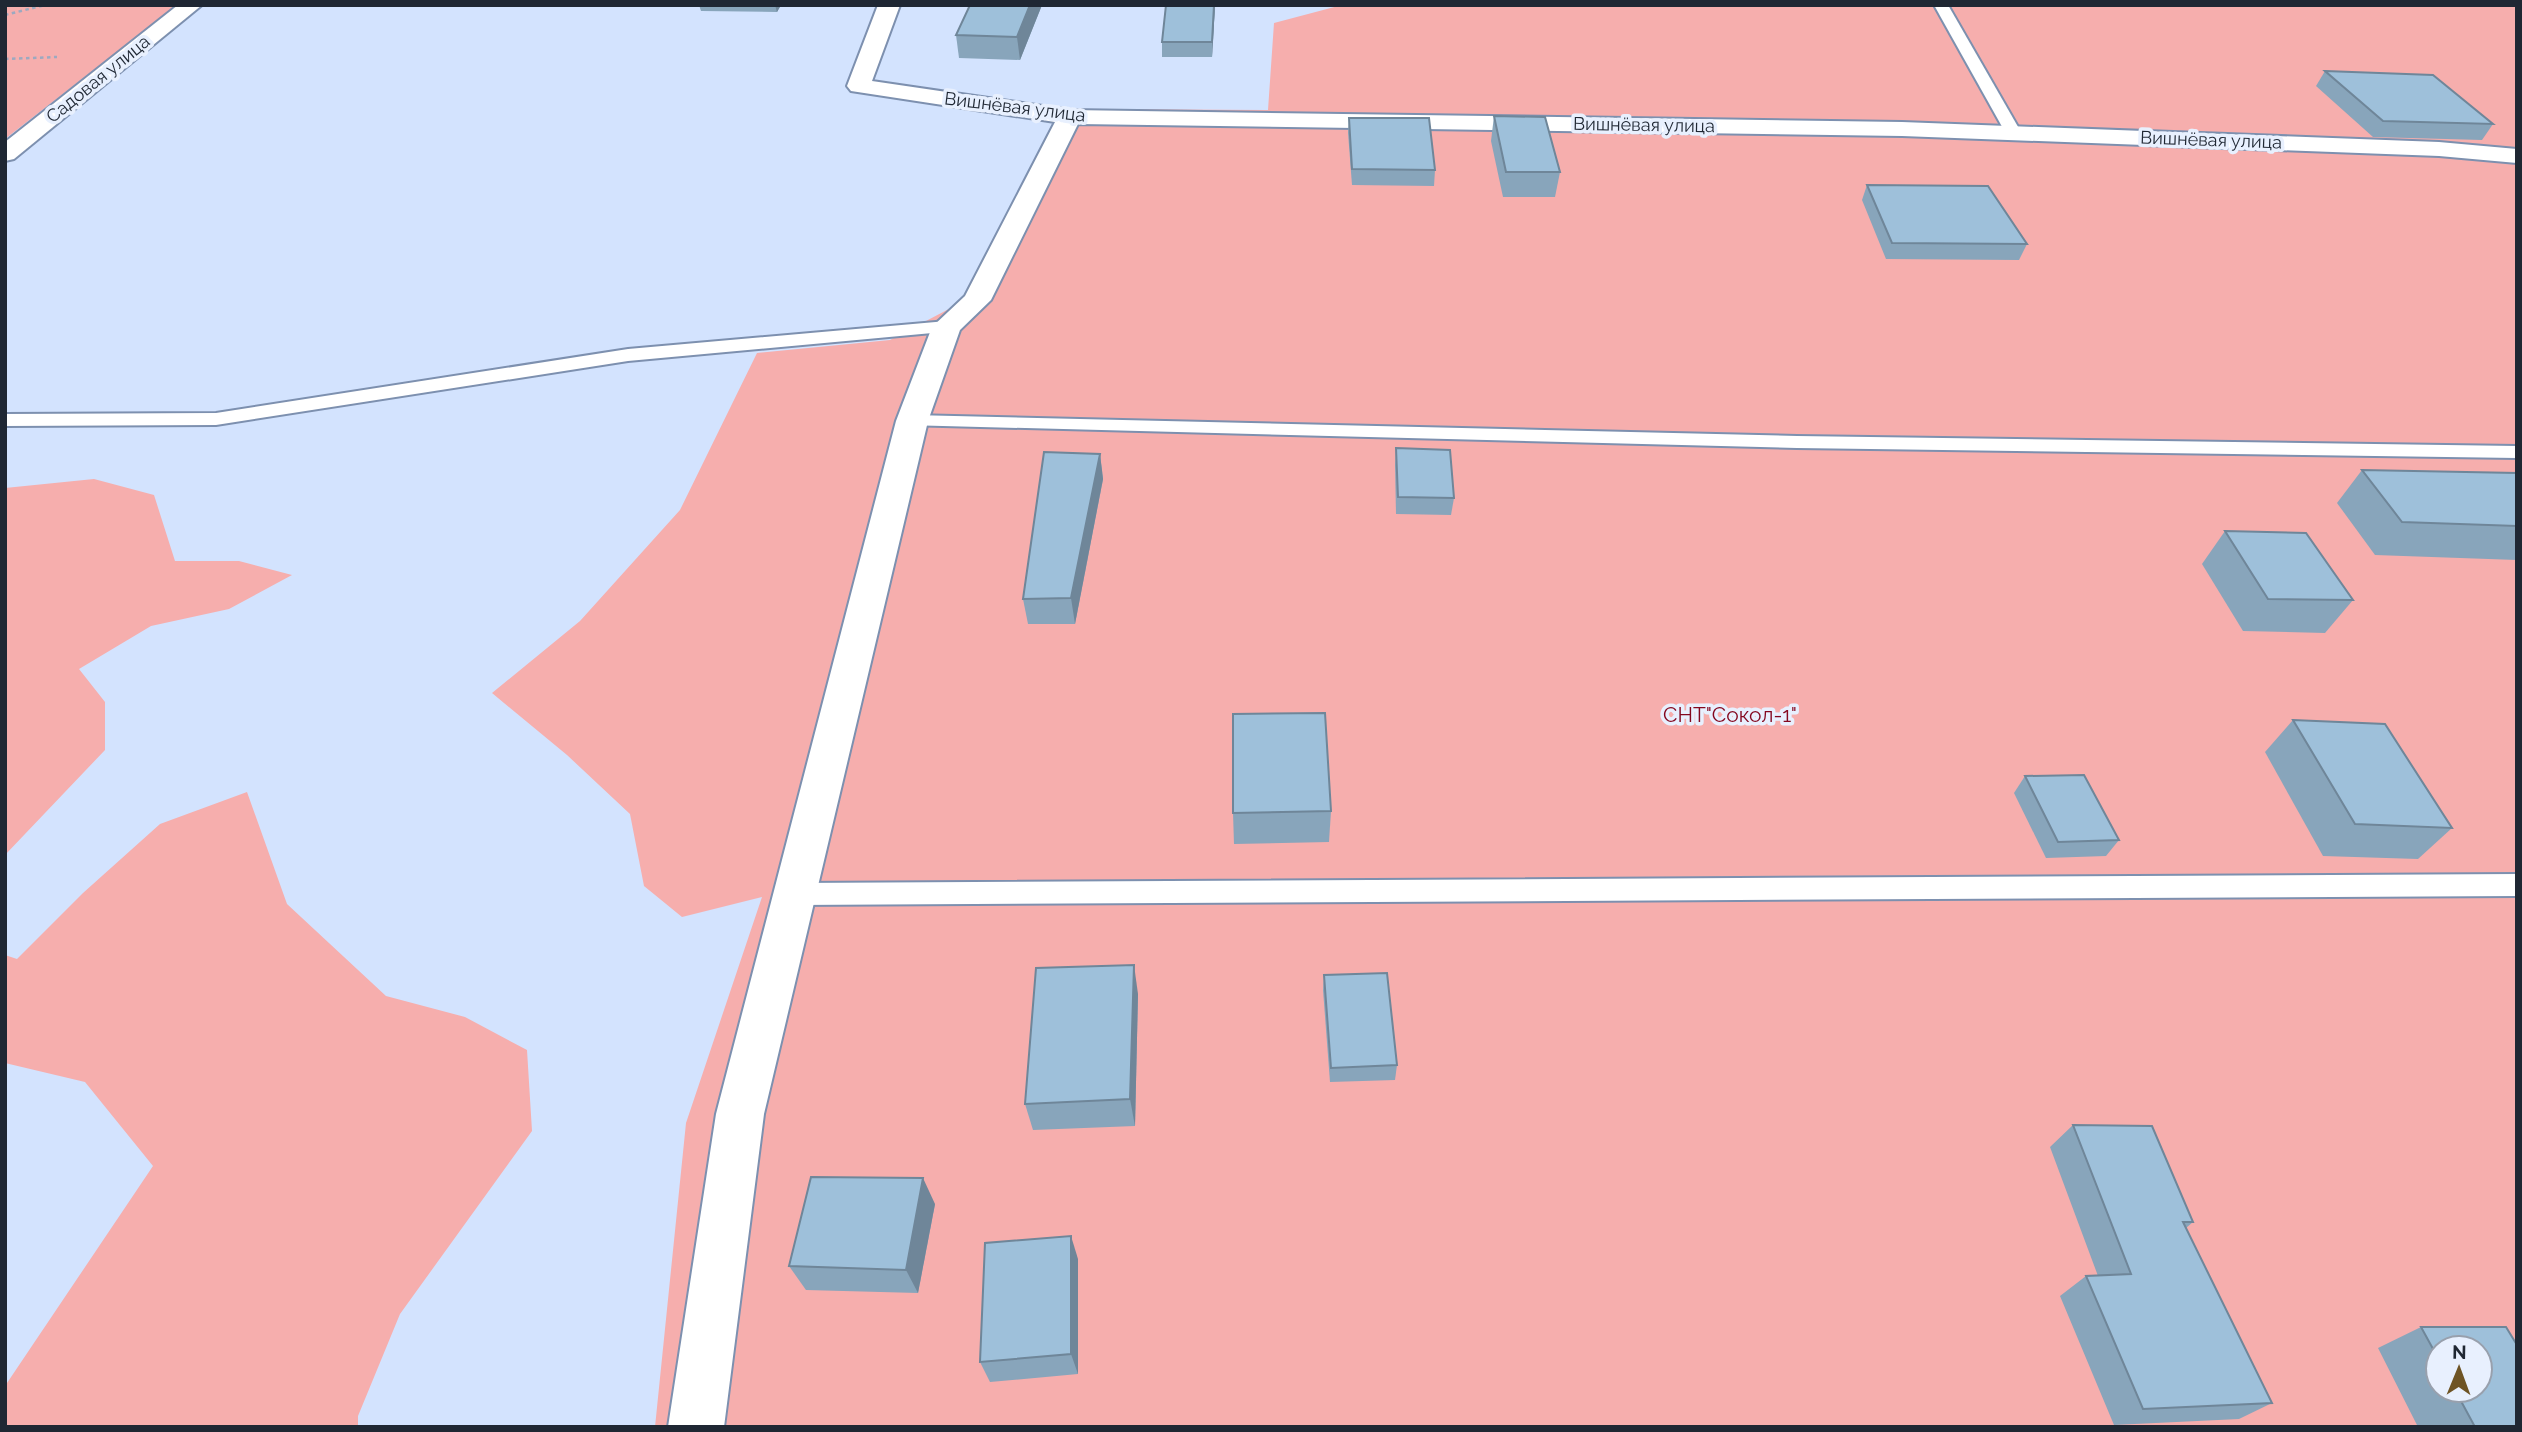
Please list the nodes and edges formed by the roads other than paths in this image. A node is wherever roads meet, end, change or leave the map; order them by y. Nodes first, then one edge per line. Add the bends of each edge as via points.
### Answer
1 (192, 5) edge
2 (889, 5) edge
3 (1941, 5) edge
4 (1070, 117) junction
5 (2013, 132) junction
6 (5, 154) edge
7 (2517, 156) edge
8 (947, 327) junction
9 (5, 420) edge
10 (912, 421) junction
11 (2517, 452) edge
12 (2517, 885) edge
13 (795, 894) junction
14 (696, 1427) edge

1 - 6 street, Садовая улица
2 - 4 street, Вишнёвая улица via 859,86
3 - 5 lane
4 - 5 street, Вишнёвая улица
4 - 8 street via 976,300
5 - 7 street, Вишнёвая улица
8 - 9 lane via 628,355 216,419
8 - 10 street
10 - 11 lane
10 - 13 street
12 - 13 lane
13 - 14 street via 740,1114

